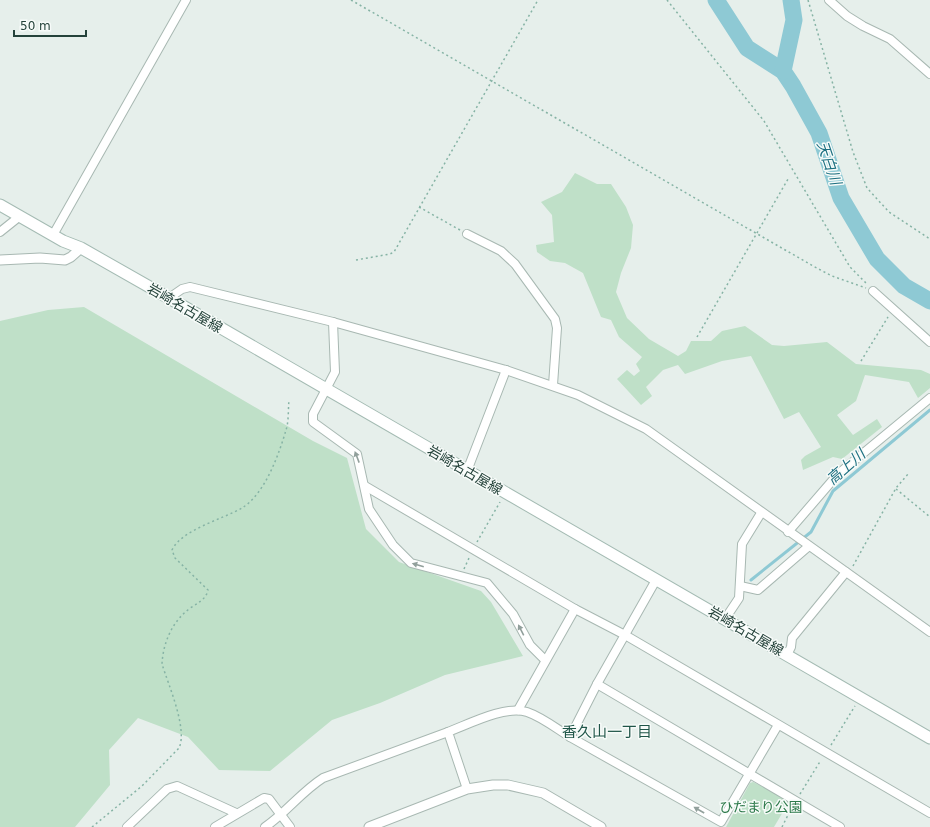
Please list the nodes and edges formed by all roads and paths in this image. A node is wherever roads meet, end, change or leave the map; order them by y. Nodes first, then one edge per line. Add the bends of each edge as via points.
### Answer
1 (186, 0) edge
2 (351, 0) edge
3 (538, 0) edge
4 (667, 0) edge
5 (808, 0) edge
6 (829, 0) edge
7 (930, 74) edge
8 (493, 80) junction
9 (788, 179) dead end
10 (0, 205) edge
11 (419, 207) junction
12 (20, 216) junction
13 (0, 232) edge
14 (758, 233) junction
15 (467, 234) joint
16 (53, 235) junction
17 (930, 239) edge
18 (81, 248) junction
19 (0, 260) edge
20 (356, 260) dead end
21 (873, 291) junction
22 (169, 298) junction
23 (894, 309) junction
24 (332, 322) junction
25 (697, 337) dead end
26 (930, 342) edge
27 (861, 361) dead end
28 (506, 370) junction
29 (553, 385) junction
30 (328, 389) junction
31 (930, 398) edge
32 (289, 400) dead end
33 (467, 471) junction
34 (908, 474) dead end
35 (365, 486) junction
36 (896, 488) junction
37 (505, 493) junction
38 (761, 513) junction
39 (930, 517) edge
40 (788, 532) junction
41 (803, 542) junction
42 (473, 549) junction
43 (847, 573) junction
44 (460, 576) junction
45 (656, 580) junction
46 (740, 586) junction
47 (575, 609) junction
48 (725, 619) junction
49 (930, 632) edge
50 (625, 635) junction
51 (787, 655) junction
52 (545, 660) junction
53 (597, 684) junction
54 (860, 697) junction
55 (518, 710) junction
56 (778, 725) junction
57 (448, 732) junction
58 (570, 737) junction
59 (930, 738) edge
60 (826, 752) junction
61 (749, 774) junction
62 (467, 789) junction
63 (796, 801) junction
64 (236, 813) junction
65 (930, 813) edge
66 (282, 816) junction
67 (383, 824) edge
68 (92, 827) edge
69 (127, 827) edge
70 (215, 827) edge
71 (264, 827) edge
72 (290, 827) edge
73 (369, 827) edge
74 (601, 827) edge
75 (782, 827) edge
76 (840, 827) edge

1 - 16 street
2 - 8 path
3 - 8 path
4 - 21 path via 764,121 850,267
5 - 17 path via 853,152 867,188 889,212
6 - 7 street via 847,16 890,39
8 - 11 path
8 - 14 path
9 - 14 path
10 - 12 main road, 岩崎名古屋線
11 - 15 path
11 - 20 path via 394,252
12 - 13 street
12 - 16 main road, 岩崎名古屋線
14 - 21 path via 832,276
14 - 25 path
15 - 29 street via 501,250 515,264 555,319 557,328
16 - 18 main road, 岩崎名古屋線
18 - 19 street via 65,260
18 - 22 main road, 岩崎名古屋線
21 - 23 street
22 - 24 street via 190,287
22 - 30 main road, 岩崎名古屋線
23 - 26 street
23 - 27 path
24 - 28 street
24 - 30 street via 336,368
28 - 29 street
28 - 33 street
29 - 38 street via 646,429
30 - 33 main road, 岩崎名古屋線
35 -> 30 street via 356,450 313,422 313,414
31 - 40 street via 838,474
32 - 68 path via 287,429 271,472 259,491 244,507 195,530 179,541 172,550 175,558 208,590 203,600 188,610 174,625 163,655 162,664 181,729 182,742 142,786
33 - 37 main road, 岩崎名古屋線
34 - 36 path
35 - 42 street
44 -> 35 street via 411,563 403,556 380,528 369,509
36 - 39 path
36 - 43 path
37 - 42 path
37 - 45 main road, 岩崎名古屋線
38 - 40 street
38 - 46 street via 742,544
40 - 41 street
41 - 43 street
41 - 46 street via 758,590
42 - 44 path
42 - 47 street
43 - 49 street
43 - 51 street via 792,638 792,647
52 -> 44 street via 530,646 513,614 491,586
45 - 48 main road, 岩崎名古屋線
45 - 50 street
46 - 48 street via 739,598
47 - 50 street
47 - 52 street
48 - 51 main road, 岩崎名古屋線
50 - 53 street
50 - 56 street
51 - 54 main road, 岩崎名古屋線
52 - 55 street
53 - 58 street
53 - 61 street
54 - 59 main road, 岩崎名古屋線
54 - 60 path
55 - 57 street via 502,712
55 - 58 street via 528,712
56 - 60 street
56 - 61 street
57 - 62 street
57 - 66 street via 323,778
61 -> 58 street via 721,822
60 - 63 path
60 - 65 street
61 - 63 street
62 - 67 street
62 - 74 street via 508,785 534,790
63 - 75 path
63 - 76 street
64 - 66 street via 264,798 269,799
64 - 69 street via 177,786 167,789
64 - 70 street
66 - 71 street
66 - 72 street
67 - 73 street

